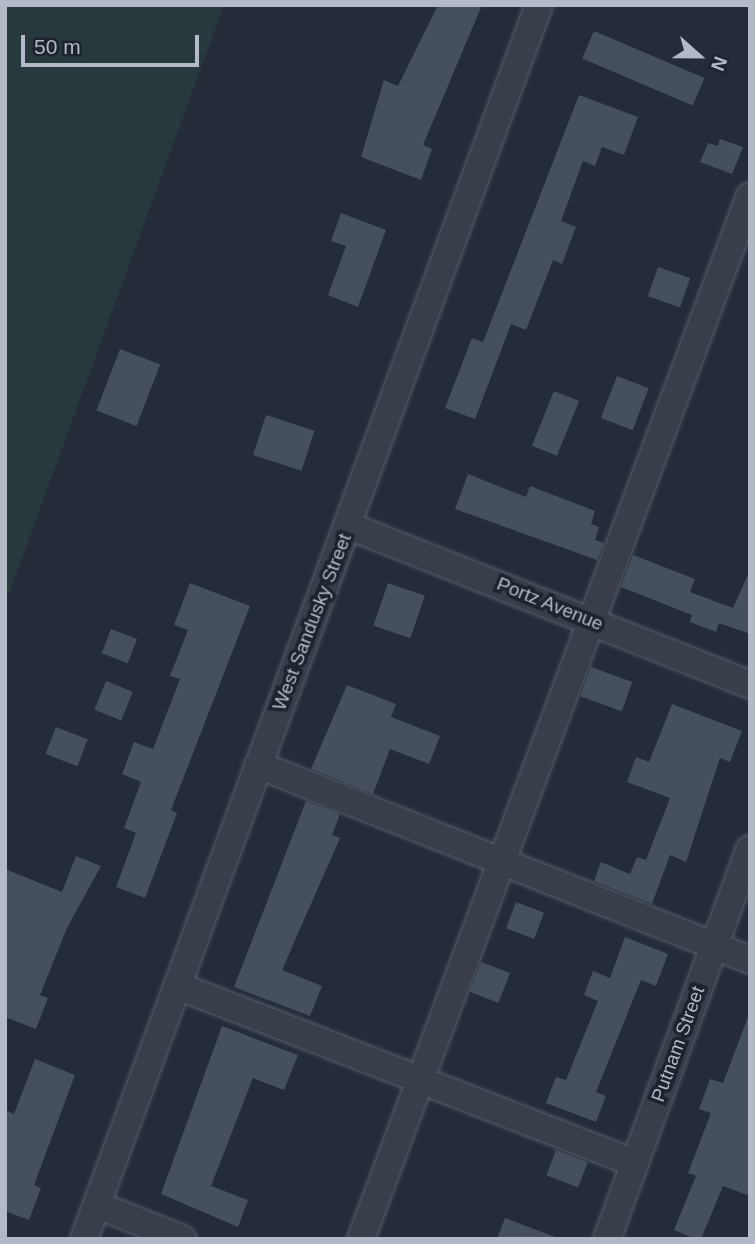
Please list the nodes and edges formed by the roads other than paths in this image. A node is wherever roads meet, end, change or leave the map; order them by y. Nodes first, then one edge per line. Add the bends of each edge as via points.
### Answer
1 (539, 5) edge
2 (750, 196) edge
3 (349, 526) junction
4 (590, 620) junction
5 (750, 685) edge
6 (258, 765) junction
7 (750, 849) edge
8 (498, 862) junction
9 (714, 946) junction
10 (750, 960) edge
11 (178, 986) junction
12 (419, 1079) junction
13 (635, 1163) junction
14 (97, 1205) junction
15 (85, 1239) edge
16 (183, 1239) edge
17 (360, 1239) edge
18 (607, 1239) edge

1 - 3 street, West Sandusky Street
2 - 4 street
3 - 4 street, Portz Avenue
3 - 6 street, West Sandusky Street
4 - 5 street, Portz Avenue
4 - 8 street
6 - 8 street
6 - 11 street, West Sandusky Street
7 - 9 street, Putnam Street
8 - 9 street
8 - 12 street
9 - 10 street
9 - 13 street, Putnam Street
11 - 12 street
11 - 14 street, West Sandusky Street
12 - 13 street
12 - 17 street
13 - 18 street, Putnam Street
14 - 15 street, West Sandusky Street
14 - 16 street

